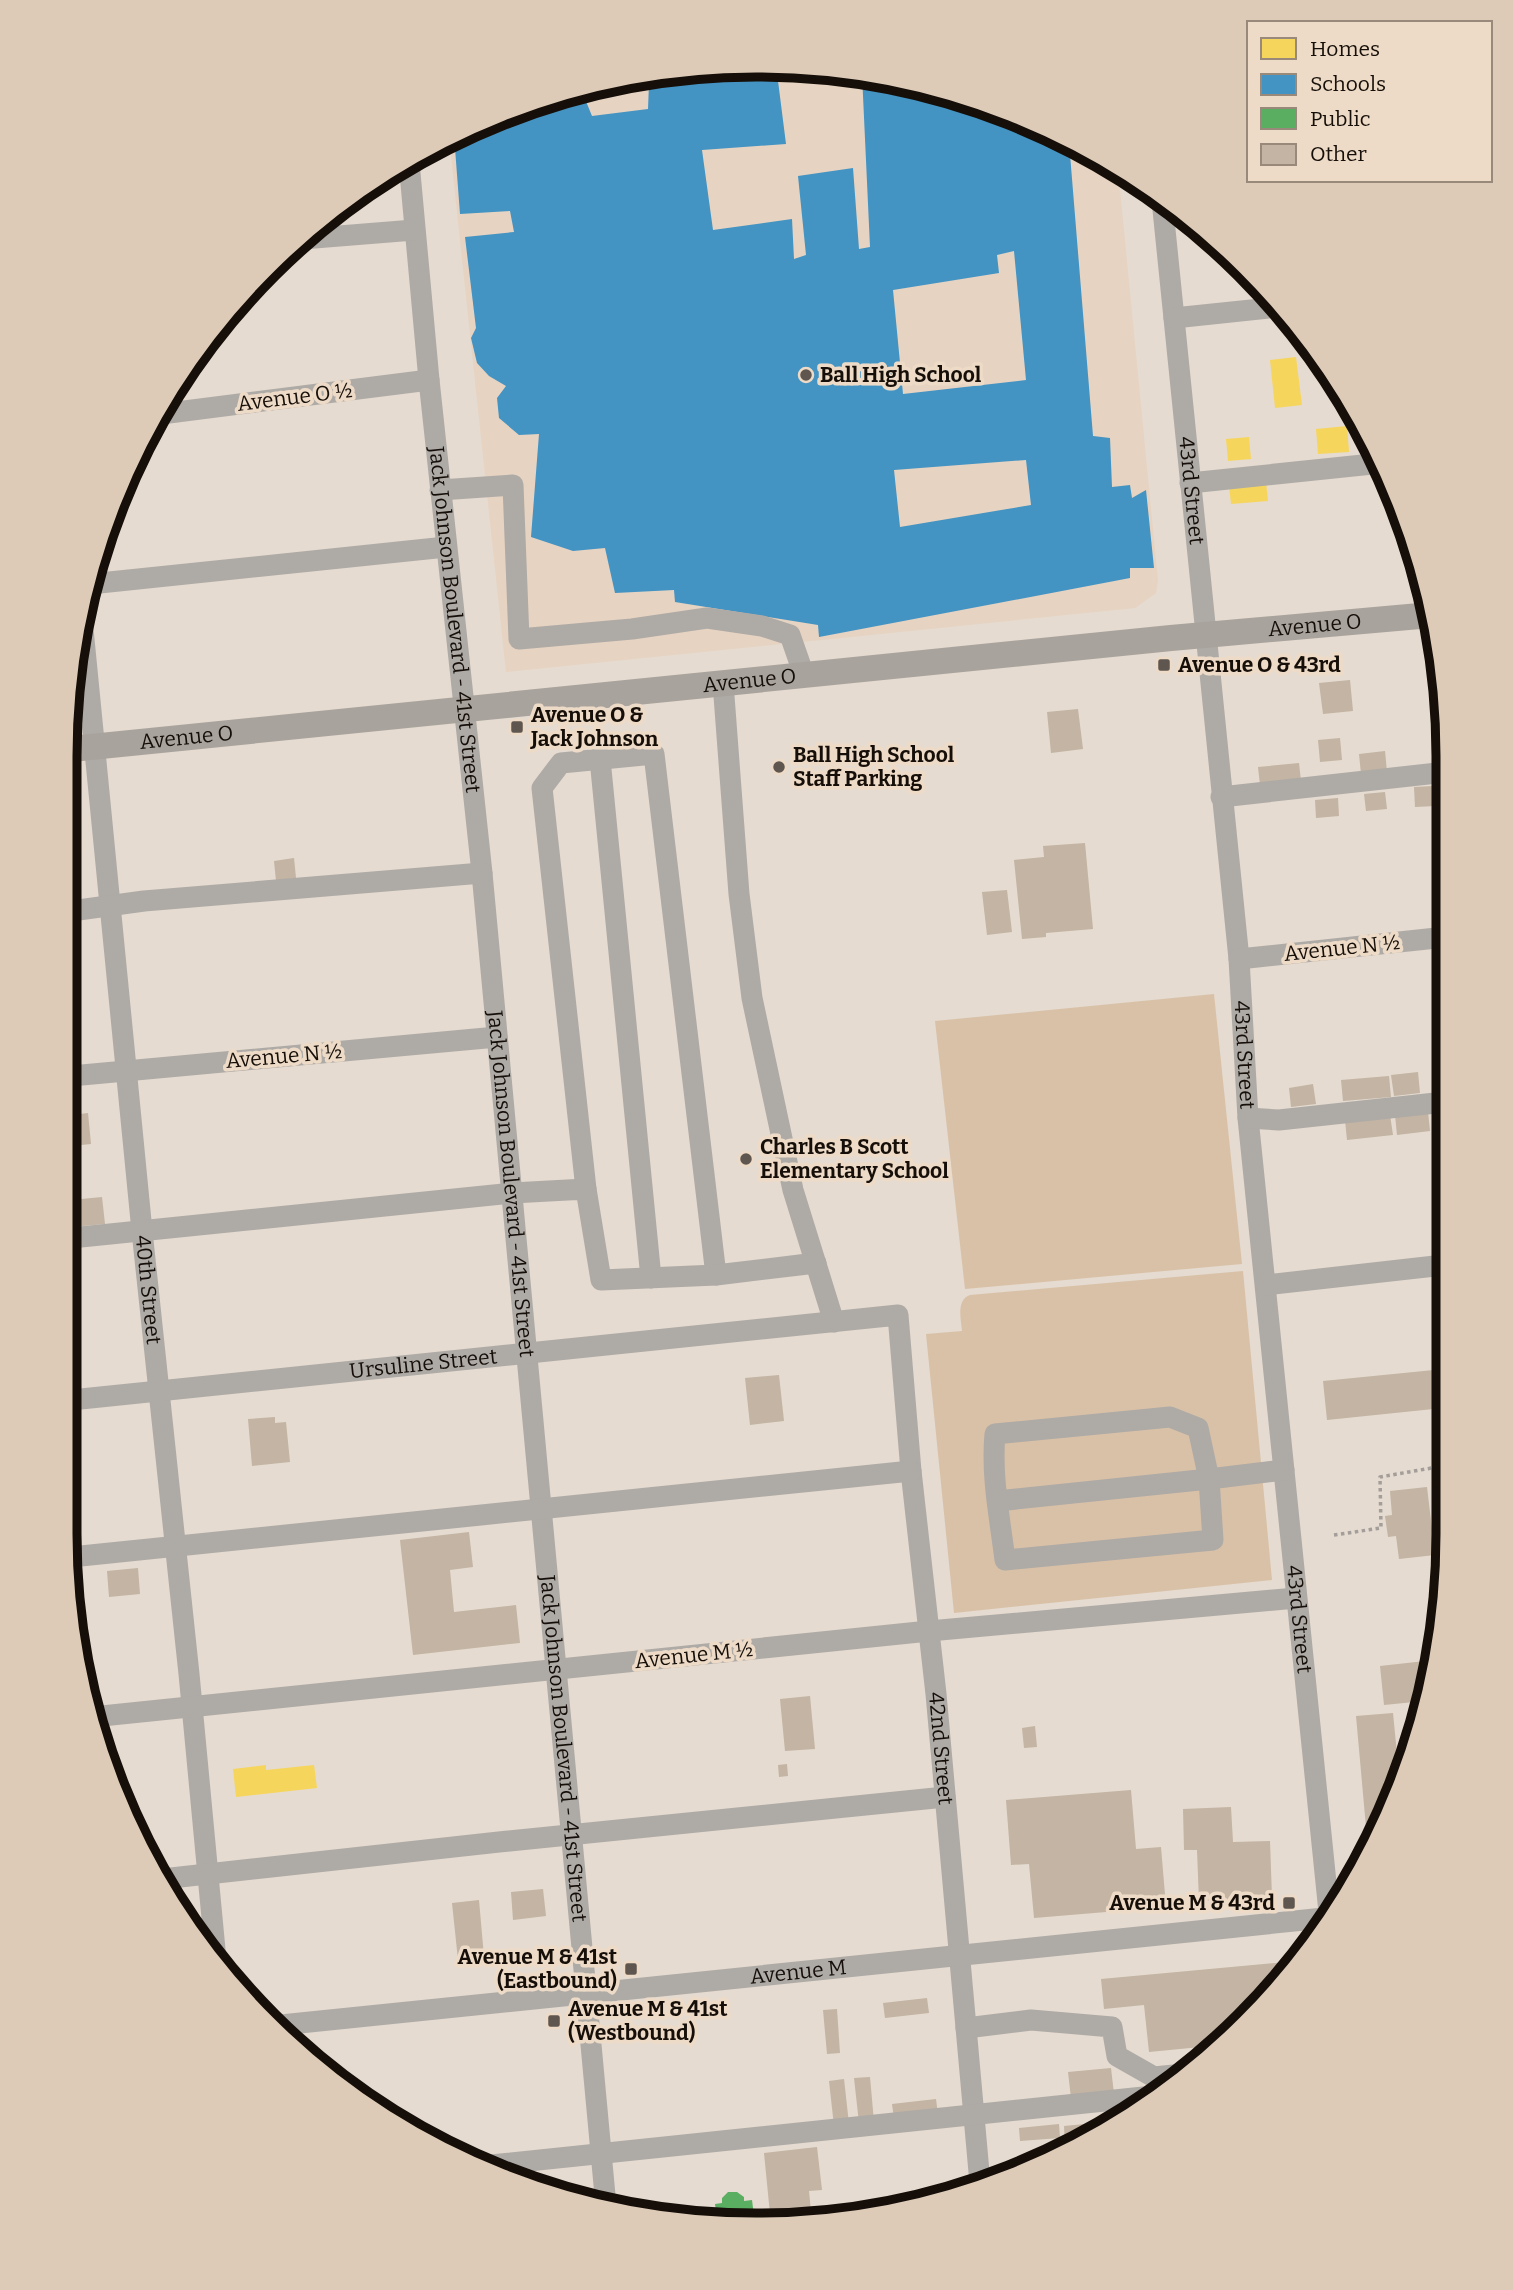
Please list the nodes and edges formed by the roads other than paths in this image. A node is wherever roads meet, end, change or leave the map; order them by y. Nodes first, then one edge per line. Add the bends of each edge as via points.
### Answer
1 (410, 173) edge
2 (1163, 212) edge
3 (414, 230) junction
4 (318, 238) edge
5 (1267, 308) edge
6 (1174, 318) junction
7 (429, 380) junction
8 (171, 413) edge
9 (1370, 464) edge
10 (1190, 484) junction
11 (440, 490) junction
12 (446, 547) junction
13 (100, 583) edge
14 (1421, 616) edge
15 (1207, 635) junction
16 (804, 675) junction
17 (82, 677) edge
18 (723, 683) junction
19 (464, 709) junction
20 (82, 748) edge
21 (600, 760) junction
22 (1436, 773) edge
23 (1221, 797) junction
24 (482, 873) junction
25 (110, 906) junction
26 (77, 910) edge
27 (1436, 938) edge
28 (1239, 959) junction
29 (497, 1037) junction
30 (126, 1070) junction
31 (77, 1075) edge
32 (1436, 1103) edge
33 (1248, 1118) junction
34 (586, 1189) junction
35 (512, 1194) junction
36 (142, 1231) junction
37 (77, 1237) edge
38 (816, 1263) junction
39 (1436, 1266) edge
40 (716, 1275) junction
41 (651, 1278) junction
42 (1266, 1285) junction
43 (898, 1315) joint
44 (834, 1322) junction
45 (526, 1353) junction
46 (159, 1392) junction
47 (77, 1399) edge
48 (1284, 1470) junction
49 (911, 1471) junction
50 (1209, 1479) junction
51 (998, 1501) junction
52 (541, 1509) junction
53 (176, 1546) junction
54 (78, 1556) edge
55 (1296, 1598) junction
56 (929, 1631) junction
57 (555, 1669) junction
58 (192, 1707) junction
59 (102, 1716) edge
60 (945, 1797) junction
61 (571, 1835) junction
62 (207, 1875) junction
63 (171, 1878) edge
64 (1328, 1900) edge
65 (1316, 1919) edge
66 (214, 1943) edge
67 (959, 1956) junction
68 (586, 1994) junction
69 (287, 2024) edge
70 (966, 2028) junction
71 (1166, 2076) edge
72 (1134, 2098) edge
73 (974, 2116) junction
74 (601, 2154) junction
75 (503, 2164) edge
76 (979, 2175) edge
77 (605, 2196) edge

1 - 3 street, Jack Johnson Boulevard - 41st Street
2 - 6 street, 43rd Street
3 - 4 street
3 - 7 street, Jack Johnson Boulevard - 41st Street
5 - 6 street
6 - 10 street, 43rd Street
7 - 8 street, Avenue O ½
7 - 11 street, Jack Johnson Boulevard - 41st Street
9 - 10 street
10 - 15 street, 43rd Street
11 - 12 street, Jack Johnson Boulevard - 41st Street
11 - 16 street via 513,485 519,639 707,618 790,635
12 - 13 street
12 - 19 street, Jack Johnson Boulevard - 41st Street
14 - 15 main road, Avenue O
15 - 16 main road, Avenue O
15 - 23 street, 43rd Street
16 - 18 main road, Avenue O
17 - 20 street, 40th Street
18 - 19 main road, Avenue O
18 - 38 street via 752,998 793,1190
19 - 20 main road, Avenue O
19 - 24 street, Jack Johnson Boulevard - 41st Street
20 - 25 street, 40th Street
21 - 34 street via 561,763 542,788
21 - 40 street via 654,754
21 - 41 street
22 - 23 street
23 - 28 street, 43rd Street
24 - 25 street
24 - 29 street, Jack Johnson Boulevard - 41st Street
25 - 26 street
25 - 30 street, 40th Street
27 - 28 street, Avenue N ½
28 - 33 street, 43rd Street
29 - 30 street, Avenue N ½
29 - 35 street, Jack Johnson Boulevard - 41st Street
30 - 31 street, Avenue N ½
30 - 36 street, 40th Street
32 - 33 street via 1279,1120
33 - 42 street, 43rd Street
34 - 35 street
34 - 41 street via 601,1280
35 - 36 street
35 - 45 street, Jack Johnson Boulevard - 41st Street
36 - 37 street
36 - 46 street, 40th Street
38 - 40 street
38 - 44 street
39 - 42 street
40 - 41 street
42 - 48 street, 43rd Street
43 - 44 street, Ursuline Street
43 - 49 street, 42nd Street
44 - 45 street, Ursuline Street
45 - 46 street, Ursuline Street
45 - 52 street, Jack Johnson Boulevard - 41st Street
46 - 47 street, Ursuline Street
46 - 53 street, 40th Street
48 - 50 street
48 - 55 street, 43rd Street
49 - 52 street
49 - 56 street, 42nd Street
50 - 51 street
50 - 51 street via 1198,1427 1170,1417 995,1434 992,1460
50 - 51 street via 1213,1540 1005,1560
52 - 53 street
52 - 57 street, Jack Johnson Boulevard - 41st Street
53 - 54 street
53 - 58 street, 40th Street
55 - 56 street, Avenue M ½
55 - 64 street, 43rd Street
56 - 57 street, Avenue M ½
56 - 60 street, 42nd Street
57 - 58 street, Avenue M ½
57 - 61 street, Jack Johnson Boulevard - 41st Street
58 - 59 street, Avenue M ½
58 - 62 street, 40th Street
60 - 61 street
60 - 67 street, 42nd Street
61 - 62 street
61 - 68 street, Jack Johnson Boulevard - 41st Street
62 - 63 street
62 - 66 street, 40th Street
65 - 67 street, Avenue M
67 - 68 street, Avenue M
67 - 70 street, 42nd Street
68 - 69 street, Avenue M
68 - 74 street, Jack Johnson Boulevard - 41st Street
70 - 71 street via 1031,2020 1112,2027 1117,2056 1154,2077
70 - 73 street, 42nd Street
72 - 73 street
73 - 74 street
73 - 76 street, 42nd Street
74 - 75 street
74 - 77 street, Jack Johnson Boulevard - 41st Street

